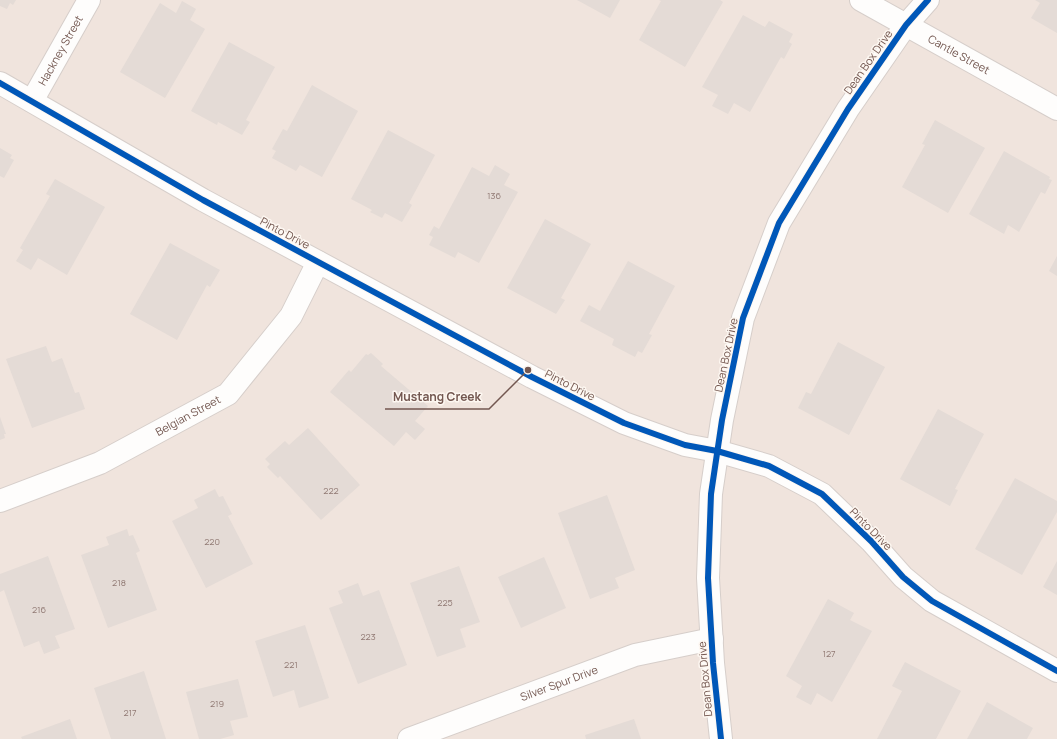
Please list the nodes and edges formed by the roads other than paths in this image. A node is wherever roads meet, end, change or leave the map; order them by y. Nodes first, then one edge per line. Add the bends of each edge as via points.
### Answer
1 (89, 0) edge
2 (862, 0) edge
3 (928, 0) edge
4 (906, 25) junction
5 (0, 83) edge
6 (32, 101) junction
7 (1057, 109) edge
8 (318, 262) junction
9 (717, 452) junction
10 (0, 501) edge
11 (712, 639) junction
12 (1057, 671) edge
13 (409, 739) edge
14 (721, 739) edge

1 - 6 street, Hackney Street
2 - 4 street, Cantle Street
3 - 4 street, Dean Box Drive
4 - 7 street, Cantle Street
4 - 9 street, Dean Box Drive via 848,108 779,223 743,318
5 - 6 street, Pinto Drive
6 - 8 street, Pinto Drive via 203,200
8 - 9 street, Pinto Drive via 624,424 685,445
8 - 10 street, Belgian Street via 291,316 228,394 100,463
9 - 11 street, Dean Box Drive via 710,494 708,578
9 - 12 street, Pinto Drive via 769,466 822,494 871,541 903,577 932,601
11 - 13 street, Silver Spur Drive via 636,655
11 - 14 street, Dean Box Drive

